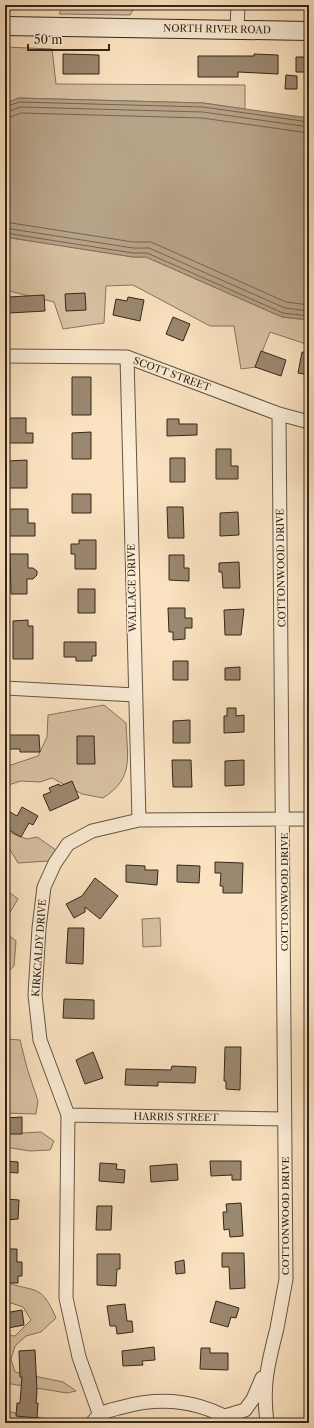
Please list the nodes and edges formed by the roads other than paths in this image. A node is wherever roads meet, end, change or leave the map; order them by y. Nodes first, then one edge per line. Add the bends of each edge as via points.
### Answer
1 (238, 5) edge
2 (5, 26) edge
3 (237, 29) junction
4 (309, 31) edge
5 (5, 356) edge
6 (126, 357) junction
7 (280, 414) junction
8 (309, 422) edge
9 (5, 688) edge
10 (135, 694) junction
11 (283, 819) junction
12 (309, 819) edge
13 (139, 820) junction
14 (68, 1115) junction
15 (284, 1119) junction
16 (267, 1367) junction
17 (96, 1418) edge
18 (231, 1420) edge
19 (267, 1423) edge

1 - 3 street
2 - 3 main road, NORTH RIVER ROAD
3 - 4 main road, NORTH RIVER ROAD
5 - 6 street, SCOTT STREET
6 - 7 street, SCOTT STREET
6 - 10 street, WALLACE DRIVE
7 - 8 street, SCOTT STREET
7 - 11 street, COTTONWOOD DRIVE
9 - 10 street
10 - 13 street, WALLACE DRIVE
11 - 12 street, KIRKCALDY DRIVE
11 - 13 street, KIRKCALDY DRIVE
11 - 15 street, COTTONWOOD DRIVE
13 - 14 street, KIRKCALDY DRIVE via 92,831 68,844 55,863 44,887 35,995 40,1040
14 - 15 street, HARRIS STREET
14 - 17 street, KIRKCALDY DRIVE via 66,1298
15 - 16 street, COTTONWOOD DRIVE via 286,1278
16 - 18 street, COTTONWOOD DRIVE via 253,1399 245,1410
16 - 19 street, COTTONWOOD DRIVE via 264,1401
17 - 18 street via 128,1405 167,1400 193,1404

